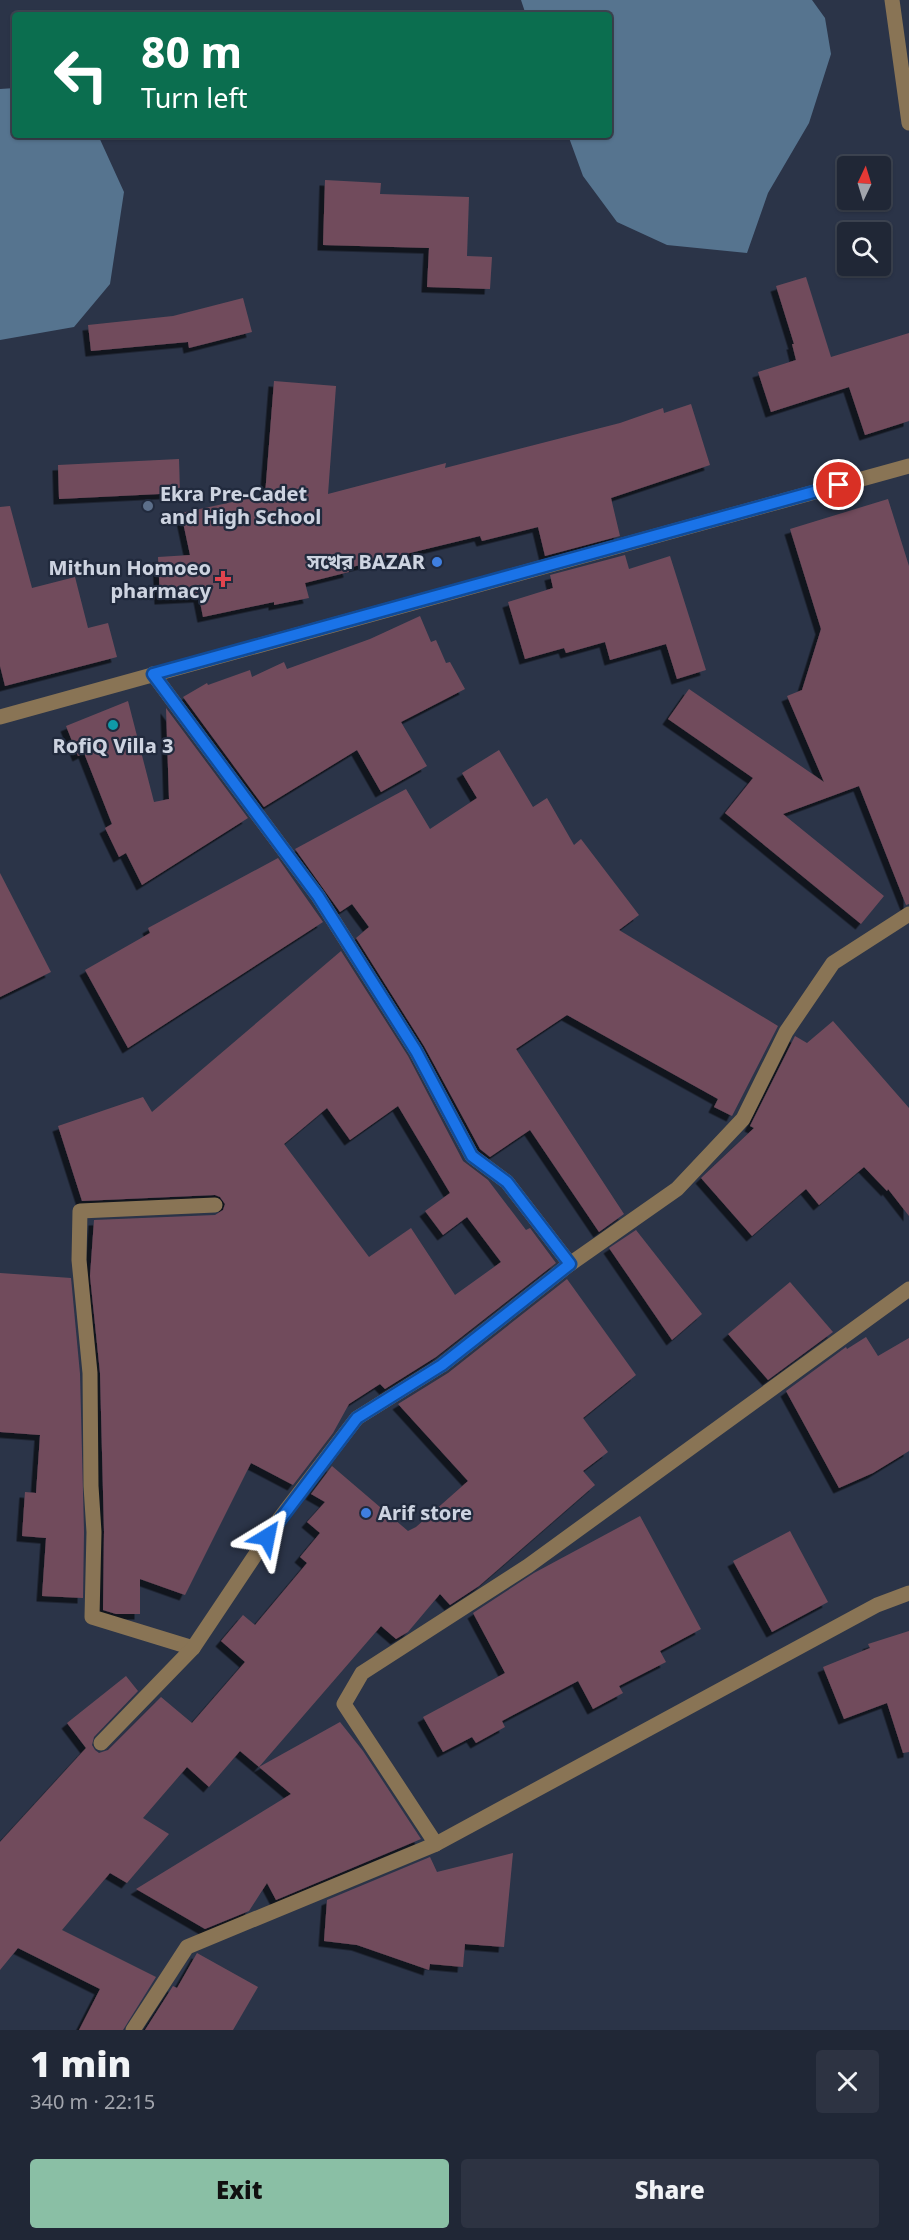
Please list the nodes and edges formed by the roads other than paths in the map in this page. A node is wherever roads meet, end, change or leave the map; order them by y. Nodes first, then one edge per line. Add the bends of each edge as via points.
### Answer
1 (892, 0) edge
2 (909, 123) edge
3 (908, 468) edge
4 (153, 674) junction
5 (0, 717) edge
6 (909, 914) edge
7 (215, 1206) dead end
8 (570, 1264) junction
9 (909, 1289) edge
10 (909, 1593) edge
11 (193, 1648) junction
12 (101, 1743) dead end
13 (436, 1844) junction
14 (133, 2030) edge

1 - 2 street
3 - 4 street
4 - 5 street
4 - 8 street via 318,896 416,1051 472,1156 507,1182
6 - 8 street via 833,963 786,1032 743,1119 677,1189
7 - 11 street via 80,1211 79,1260 90,1373 92,1617
8 - 11 street via 442,1365 357,1418 280,1518
9 - 13 street via 528,1566 362,1673 344,1704
10 - 13 street via 878,1605
11 - 12 street
13 - 14 street via 187,1947

